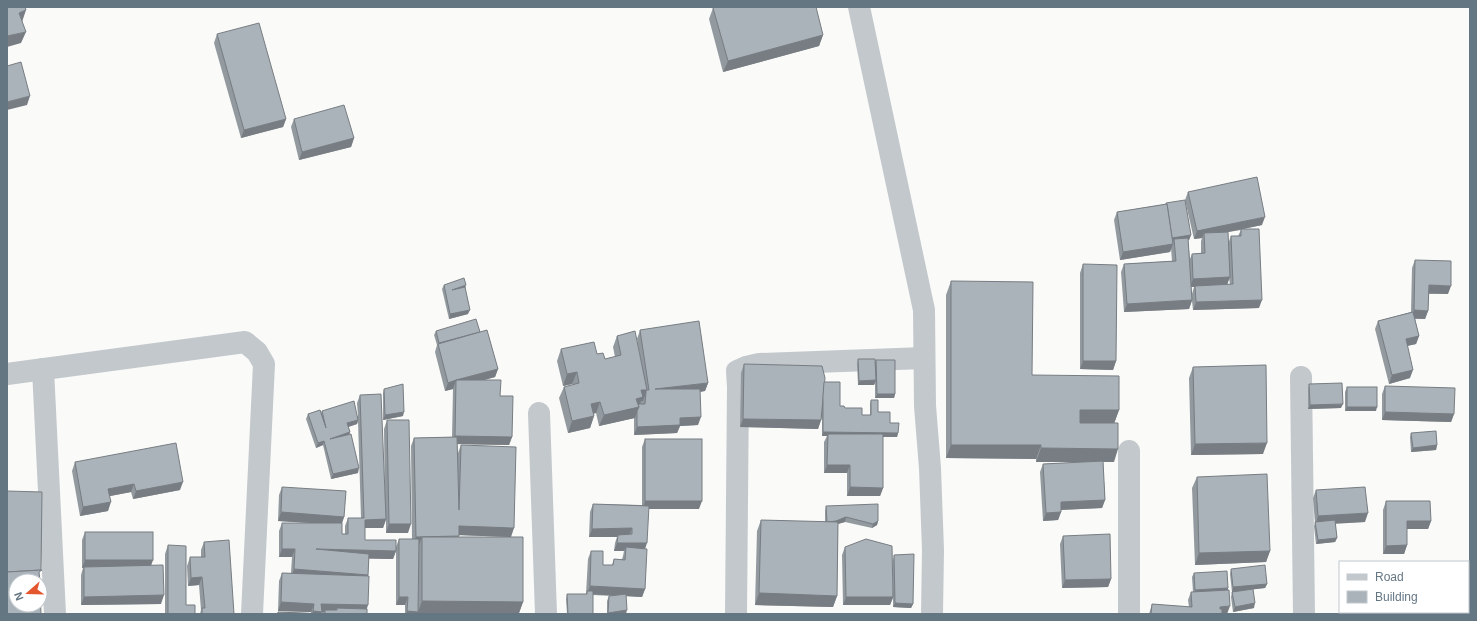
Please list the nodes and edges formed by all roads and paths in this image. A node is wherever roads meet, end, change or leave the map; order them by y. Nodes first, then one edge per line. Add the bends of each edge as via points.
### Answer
1 (859, 7) edge
2 (924, 358) junction
3 (43, 369) junction
4 (7, 374) edge
5 (1301, 377) dead end
6 (539, 413) dead end
7 (1129, 451) dead end
8 (55, 614) edge
9 (252, 614) edge
10 (546, 614) edge
11 (736, 614) edge
12 (932, 614) edge
13 (1129, 614) edge
14 (1304, 614) edge

1 - 2 street via 924,310
2 - 11 street via 759,364 737,371
2 - 12 street via 924,406 934,550
3 - 4 street
3 - 8 street
3 - 9 street via 245,342 257,352 264,364
5 - 14 street
6 - 10 street
7 - 13 street

